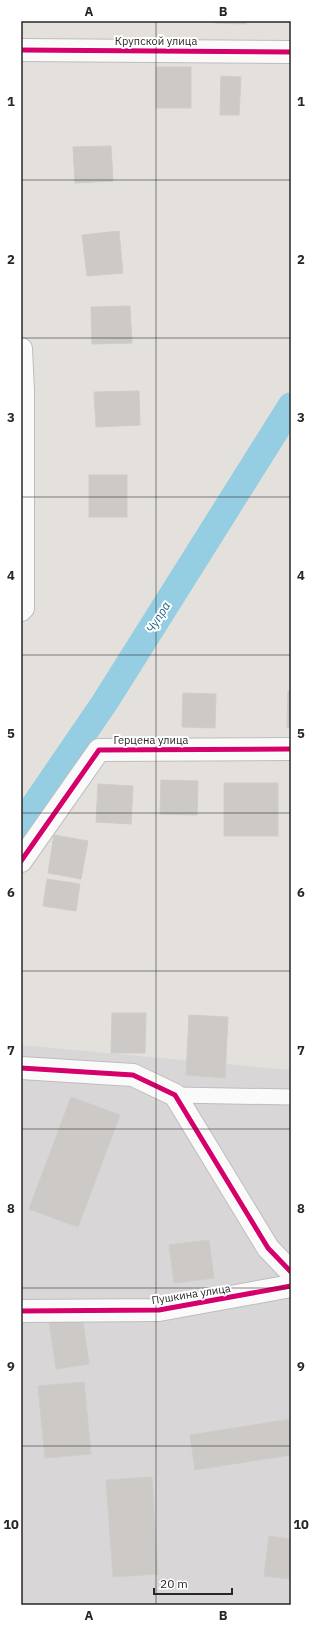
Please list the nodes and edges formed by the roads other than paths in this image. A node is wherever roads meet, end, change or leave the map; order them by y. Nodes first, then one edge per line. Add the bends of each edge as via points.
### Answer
1 (21, 50) edge
2 (291, 52) edge
3 (21, 349) edge
4 (22, 391) edge
5 (22, 609) edge
6 (291, 749) edge
7 (21, 862) edge
8 (21, 1068) edge
9 (175, 1096) junction
10 (291, 1097) edge
11 (291, 1272) edge
12 (291, 1286) edge
13 (21, 1311) edge

1 - 2 street, Крупской улица
3 - 4 street
4 - 5 street
6 - 7 street, Герцена улица via 99,750
8 - 9 street via 133,1075
9 - 10 lane
9 - 11 street via 268,1248
12 - 13 street, Пушкина улица via 159,1310

